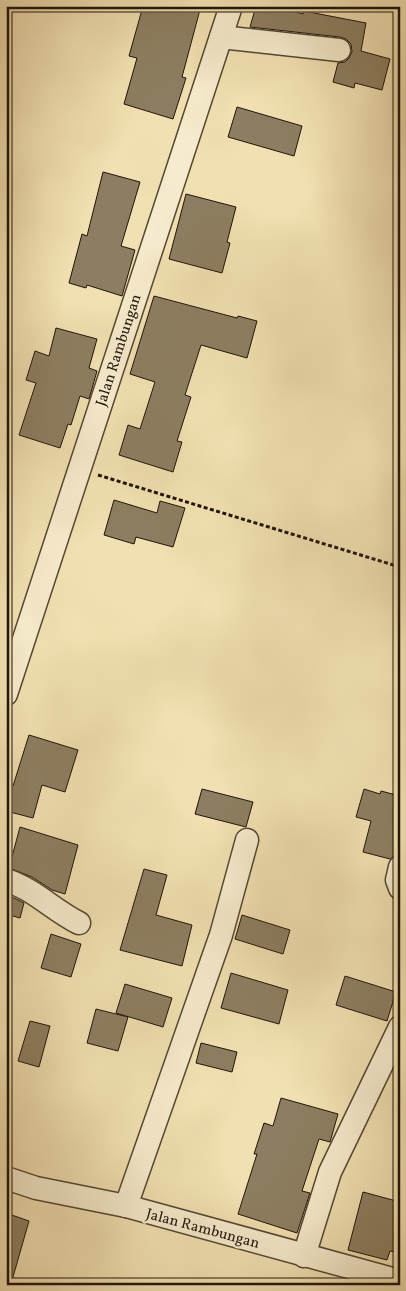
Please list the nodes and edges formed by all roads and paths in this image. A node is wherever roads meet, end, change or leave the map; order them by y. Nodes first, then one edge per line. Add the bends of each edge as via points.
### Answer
1 (230, 6) edge
2 (222, 37) junction
3 (338, 50) dead end
4 (78, 469) junction
5 (400, 567) edge
6 (6, 694) edge
7 (247, 840) dead end
8 (400, 867) edge
9 (6, 880) edge
10 (400, 888) edge
11 (80, 923) dead end
12 (400, 1027) edge
13 (6, 1178) edge
14 (126, 1206) junction
15 (304, 1256) junction
16 (400, 1281) edge

1 - 2 street, Jalan Rambungan
2 - 3 street
2 - 4 street, Jalan Rambungan
4 - 5 path
4 - 6 street, Jalan Rambungan
7 - 14 street via 221,935
8 - 10 street via 397,880
9 - 11 street via 28,888 50,906
12 - 15 street via 330,1172
13 - 14 street, Jalan Rambungan via 36,1188
14 - 15 street, Jalan Rambungan
15 - 16 street, Jalan Rambungan

